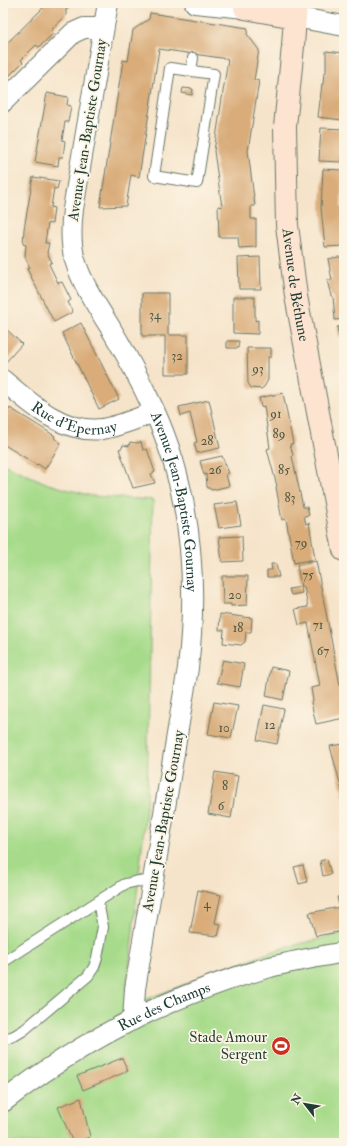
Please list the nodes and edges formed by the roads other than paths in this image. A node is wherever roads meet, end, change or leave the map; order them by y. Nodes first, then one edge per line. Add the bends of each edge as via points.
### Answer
1 (108, 3) edge
2 (245, 6) edge
3 (200, 7) edge
4 (295, 10) edge
5 (344, 26) edge
6 (103, 28) junction
7 (193, 58) dead end
8 (191, 71) junction
9 (3, 102) edge
10 (3, 380) edge
11 (154, 412) junction
12 (344, 550) edge
13 (152, 883) junction
14 (98, 902) junction
15 (344, 952) edge
16 (3, 962) edge
17 (133, 1020) junction
18 (3, 1040) edge
19 (3, 1102) edge

1 - 6 street, Avenue Jean-Baptiste Gournay
2 - 3 street
2 - 4 street
4 - 5 street
4 - 12 street, Avenue de Béthune via 285,127 287,225 296,296
6 - 9 street via 84,28 73,33
6 - 11 street, Avenue Jean-Baptiste Gournay via 73,209 72,243 75,260 84,282 136,372
7 - 8 lane
8 - 8 lane via 170,68 154,176 197,183 214,74
10 - 11 street, Rue d'Epernay via 42,411 84,429 110,427
11 - 13 street, Avenue Jean-Baptiste Gournay via 171,458 184,507 193,584 193,625
13 - 14 lane via 130,882
13 - 17 street, Avenue Jean-Baptiste Gournay via 135,989
14 - 16 lane
14 - 18 lane via 102,927 98,958 91,971 24,1030
15 - 17 street, Rue des Champs via 258,971 198,991
17 - 19 street, Rue des Champs via 64,1058

